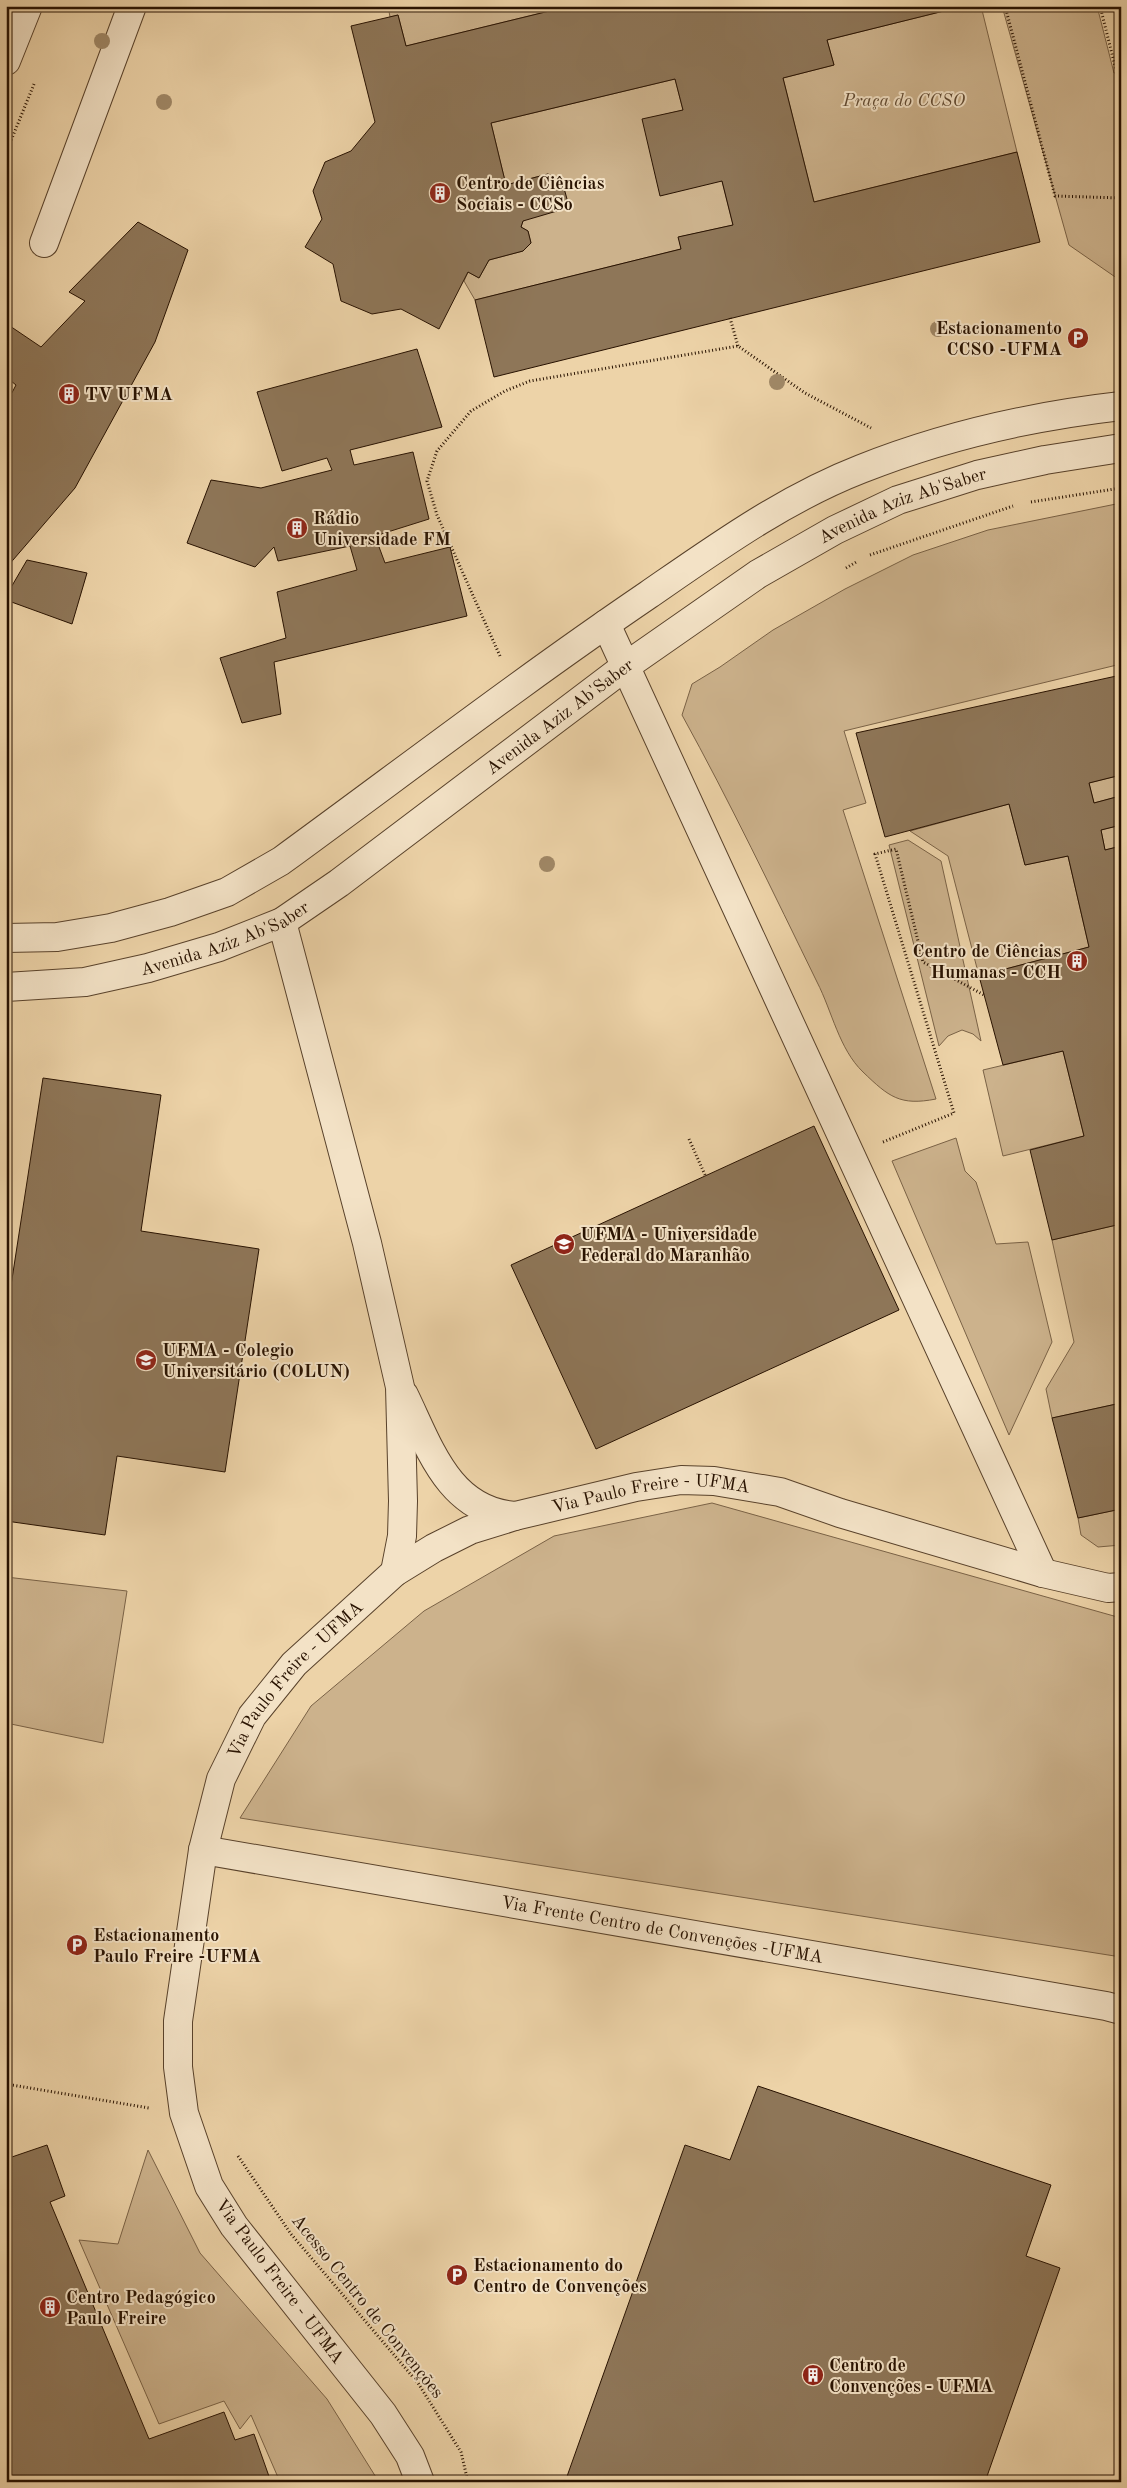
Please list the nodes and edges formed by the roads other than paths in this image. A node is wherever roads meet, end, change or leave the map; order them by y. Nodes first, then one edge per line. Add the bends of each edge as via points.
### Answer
1 (28, 6) edge
2 (132, 6) edge
3 (6, 62) edge
4 (44, 244) dead end
5 (1121, 406) edge
6 (1121, 448) edge
7 (606, 624) junction
8 (626, 666) junction
9 (282, 922) junction
10 (6, 938) edge
11 (6, 987) edge
12 (400, 1387) junction
13 (515, 1516) junction
14 (395, 1572) junction
15 (1043, 1573) junction
16 (1121, 1587) edge
17 (203, 1850) junction
18 (1121, 2010) edge
19 (420, 2482) edge

1 - 3 street
2 - 4 street
5 - 7 street via 1010,424 925,446 860,469 796,499 734,536
6 - 8 street, Avenida Aziz Ab'Saber via 977,475 898,500 835,530 758,574
7 - 8 street
7 - 10 street via 281,861 227,892 110,928 57,937
8 - 9 street, Avenida Aziz Ab'Saber
8 - 15 street
9 - 11 street, Avenida Aziz Ab'Saber via 219,947 148,968 84,982
9 - 12 street via 367,1243
12 - 13 street via 443,1474 454,1487 483,1509
12 - 14 street via 403,1501 402,1536
13 - 14 street, Via Paulo Freire - UFMA via 470,1530
13 - 15 street, Via Paulo Freire - UFMA via 636,1487 681,1480 714,1481 780,1492
14 - 17 street, Via Paulo Freire - UFMA via 294,1664 252,1716 221,1779
15 - 16 street, Via Paulo Freire - UFMA via 1108,1588
17 - 18 street, Via Frente Centro de Convenções -UFMA
17 - 19 street, Via Paulo Freire - UFMA via 178,2022 178,2068 184,2113 208,2186 267,2268 384,2414 410,2456

